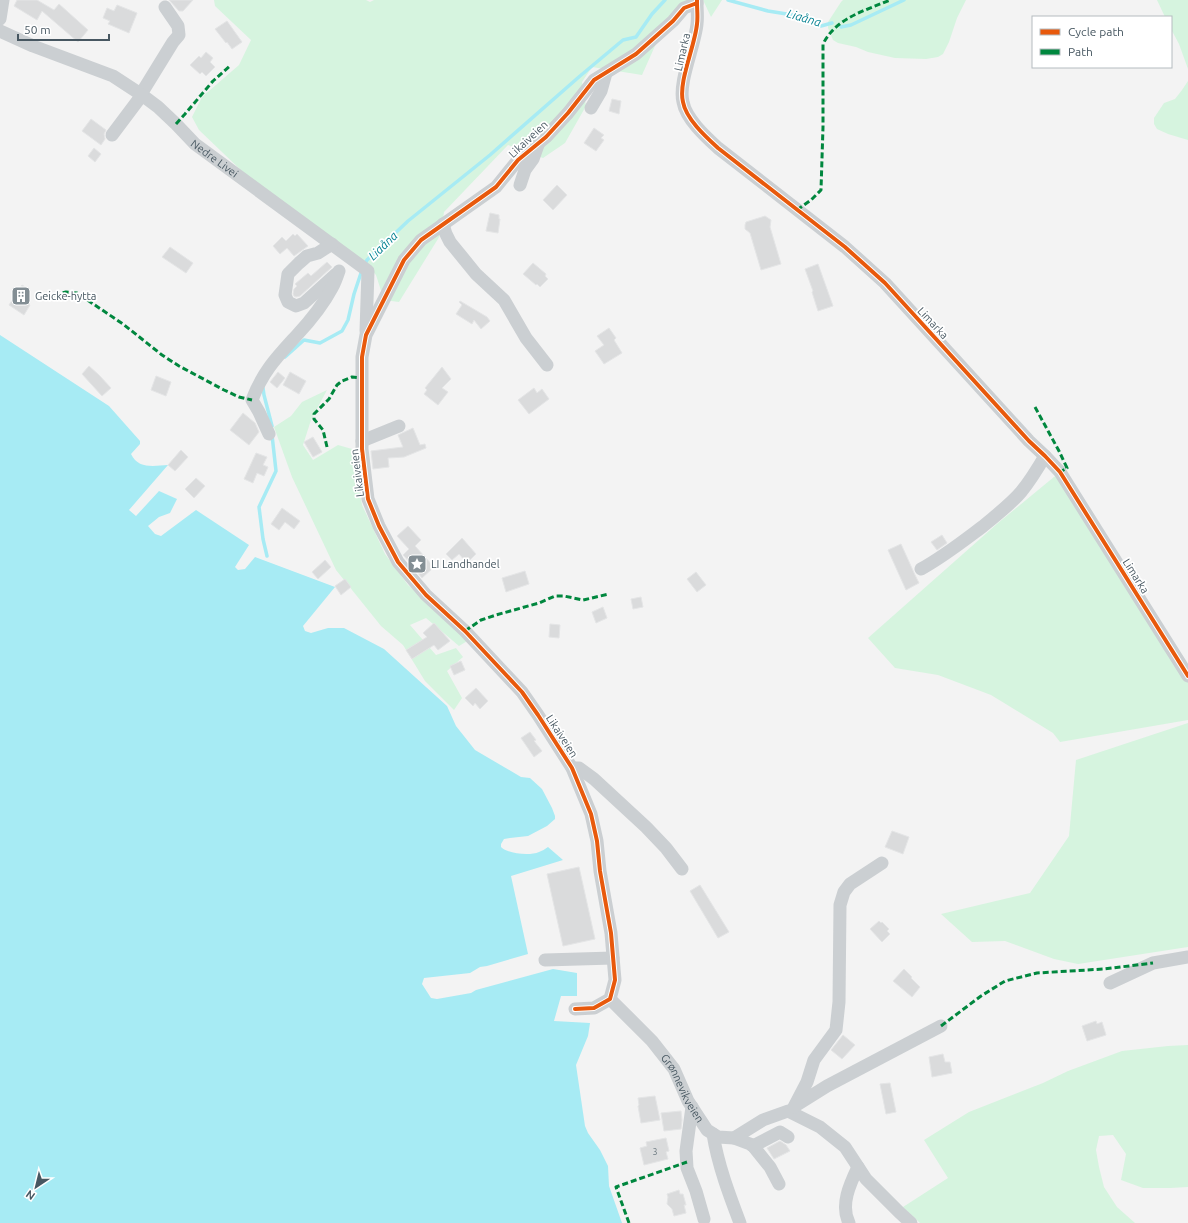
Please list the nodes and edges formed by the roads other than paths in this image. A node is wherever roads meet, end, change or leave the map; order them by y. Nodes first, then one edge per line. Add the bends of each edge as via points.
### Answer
1 (3, 0) edge
2 (697, 1) edge
3 (165, 7) dead end
4 (0, 19) edge
5 (0, 31) edge
6 (606, 73) junction
7 (142, 94) junction
8 (591, 108) dead end
9 (112, 135) dead end
10 (539, 142) junction
11 (520, 185) dead end
12 (443, 224) junction
13 (332, 244) junction
14 (353, 260) junction
15 (339, 271) junction
16 (366, 335) junction
17 (547, 365) dead end
18 (399, 426) dead end
19 (269, 434) dead end
20 (362, 441) junction
21 (1046, 456) junction
22 (921, 569) dead end
23 (1187, 670) edge
24 (572, 768) junction
25 (882, 863) dead end
26 (682, 869) dead end
27 (1188, 957) edge
28 (613, 958) junction
29 (545, 960) dead end
30 (1110, 983) dead end
31 (610, 999) junction
32 (575, 1009) dead end
33 (941, 1026) dead end
34 (692, 1107) junction
35 (791, 1109) junction
36 (713, 1134) junction
37 (734, 1138) junction
38 (788, 1138) dead end
39 (753, 1146) junction
40 (858, 1168) junction
41 (779, 1184) dead end
42 (704, 1219) dead end
43 (740, 1223) edge
44 (849, 1223) edge
45 (911, 1223) edge

1 - 4 street
2 - 6 street, Likaiveien via 684,8 636,54
2 - 21 street, Limarka via 697,24 683,85 683,103 691,120 718,148 845,247 885,283 1029,441
3 - 7 street via 178,26 179,35
5 - 7 street, Nedre Livei via 113,76
6 - 8 street via 601,91
6 - 10 street, Likaiveien via 594,80 564,117
7 - 9 street
7 - 13 street, Nedre Livei via 164,112 195,144
10 - 11 street
10 - 12 street, Likaiveien via 518,160 496,186
12 - 16 street, Likaiveien via 421,240 404,260
12 - 17 street via 450,242 476,274 504,300 526,338
13 - 14 street, Nedre Livei
13 - 15 street via 307,256 288,274 285,295 288,302 296,306 304,303
14 - 15 street
14 - 16 street, Nedre Livei via 368,271
15 - 19 street via 332,289 319,308 274,360 256,388 252,400
16 - 20 street, Likaiveien via 362,356
18 - 20 street
20 - 24 street, Likaiveien via 368,499 398,562 426,595 466,631 522,692
21 - 22 street via 1014,499 955,548
21 - 23 street, Limarka via 1060,472
24 - 26 street via 579,768 594,779 657,838
24 - 28 street, Likaiveien via 591,814 597,840
25 - 35 street via 850,884 844,892 840,905 839,1002 836,1030 814,1060 807,1082
27 - 30 street via 1153,963
28 - 29 street
28 - 31 street, Likaiveien via 615,980
31 - 32 street via 594,1008
31 - 34 street, Grønnevikveien via 652,1041 674,1069
33 - 35 street via 827,1086
34 - 36 street, Grønnevikveien via 707,1130
34 - 42 street via 686,1150 687,1168
35 - 37 street via 763,1120
35 - 40 street via 845,1147
36 - 37 street via 718,1137
36 - 43 street via 722,1173
37 - 39 street
38 - 39 street via 780,1132
39 - 41 street via 770,1167
40 - 44 street via 845,1203
40 - 45 street via 866,1180

